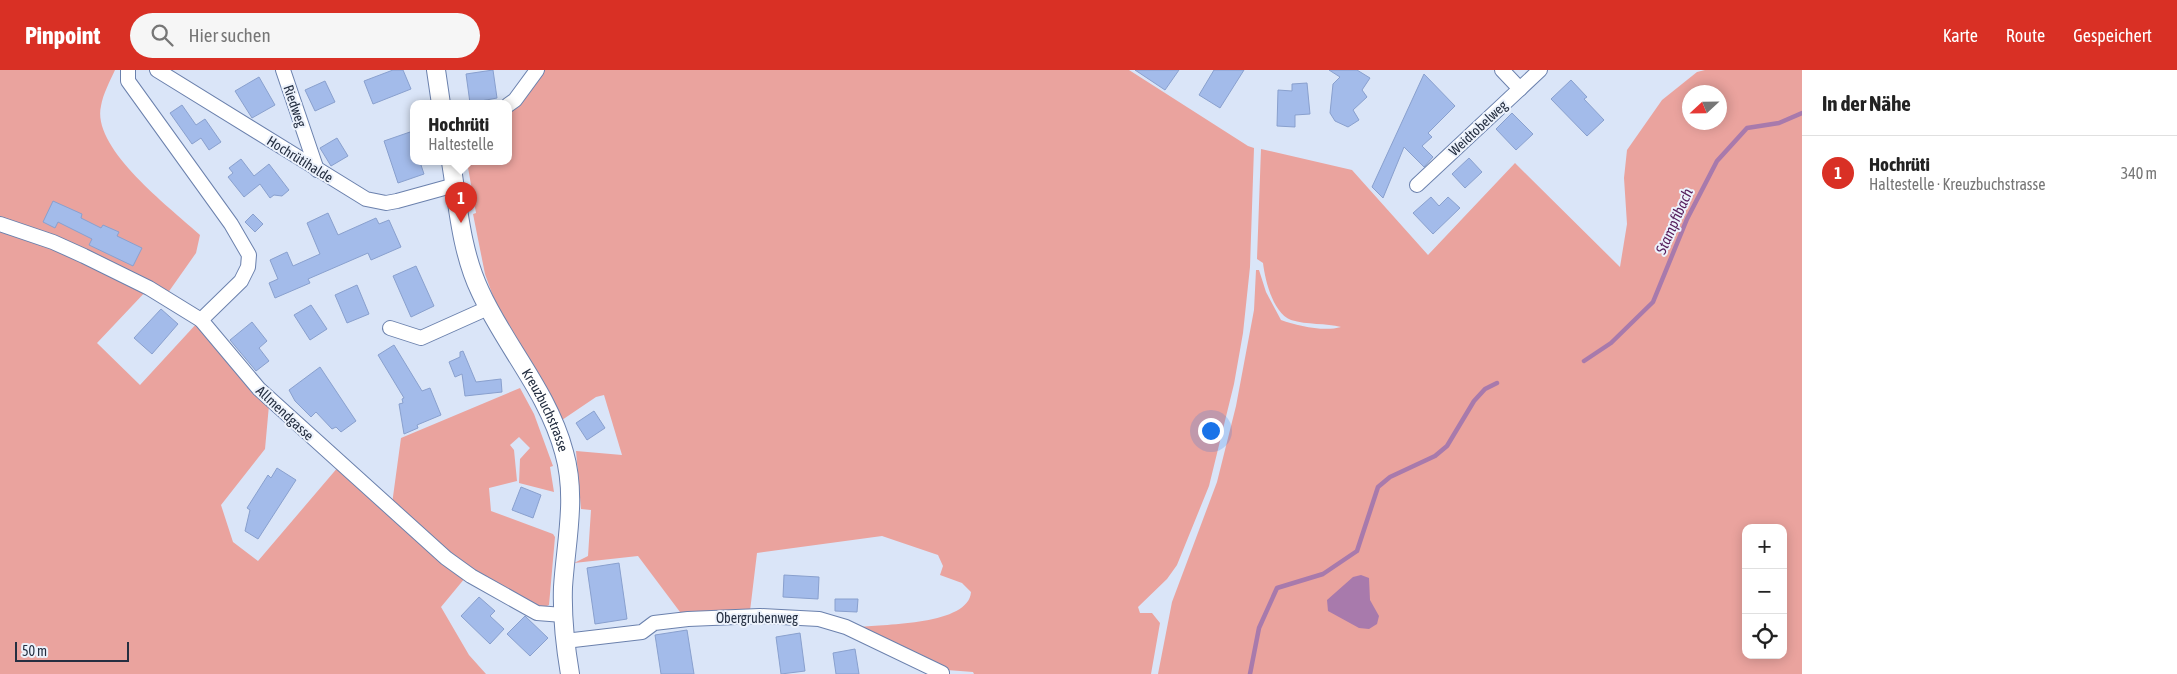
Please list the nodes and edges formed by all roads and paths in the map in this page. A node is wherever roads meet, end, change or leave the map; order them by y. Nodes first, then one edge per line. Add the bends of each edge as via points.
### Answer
1 (128, 70) edge
2 (157, 70) edge
3 (283, 70) edge
4 (436, 70) edge
5 (537, 70) edge
6 (1502, 70) edge
7 (1540, 70) edge
8 (1520, 89) junction
9 (440, 100) edge
10 (512, 102) edge
11 (452, 165) edge
12 (317, 170) junction
13 (455, 185) junction
14 (1418, 185) dead end
15 (0, 224) edge
16 (488, 308) junction
17 (202, 320) junction
18 (390, 328) dead end
19 (563, 614) junction
20 (565, 641) junction
21 (942, 672) dead end
22 (570, 674) edge

1 - 17 street via 128,81 231,224 248,255 248,268 241,280
2 - 12 street, Hochrütihalde
3 - 12 street, Riedweg
4 - 9 street
5 - 10 street
6 - 8 street, Weidtobelweg
7 - 8 street
8 - 14 street, Weidtobelweg
11 - 13 street, Kreuzbuchstrasse
12 - 13 street, Hochrütihalde via 366,199 386,203
13 - 16 street, Kreuzbuchstrasse via 469,263
15 - 17 street, Allmendgasse via 84,256 149,288
16 - 18 street via 421,338
16 - 19 street, Kreuzbuchstrasse via 544,401 565,452 572,507
17 - 19 street, Allmendgasse via 259,389 446,558 537,613
19 - 20 street, Kreuzbuchstrasse
20 - 21 street, Obergrubenweg via 642,632 654,622 688,619 760,616 818,620 846,627
20 - 22 street, Kreuzbuchstrasse

